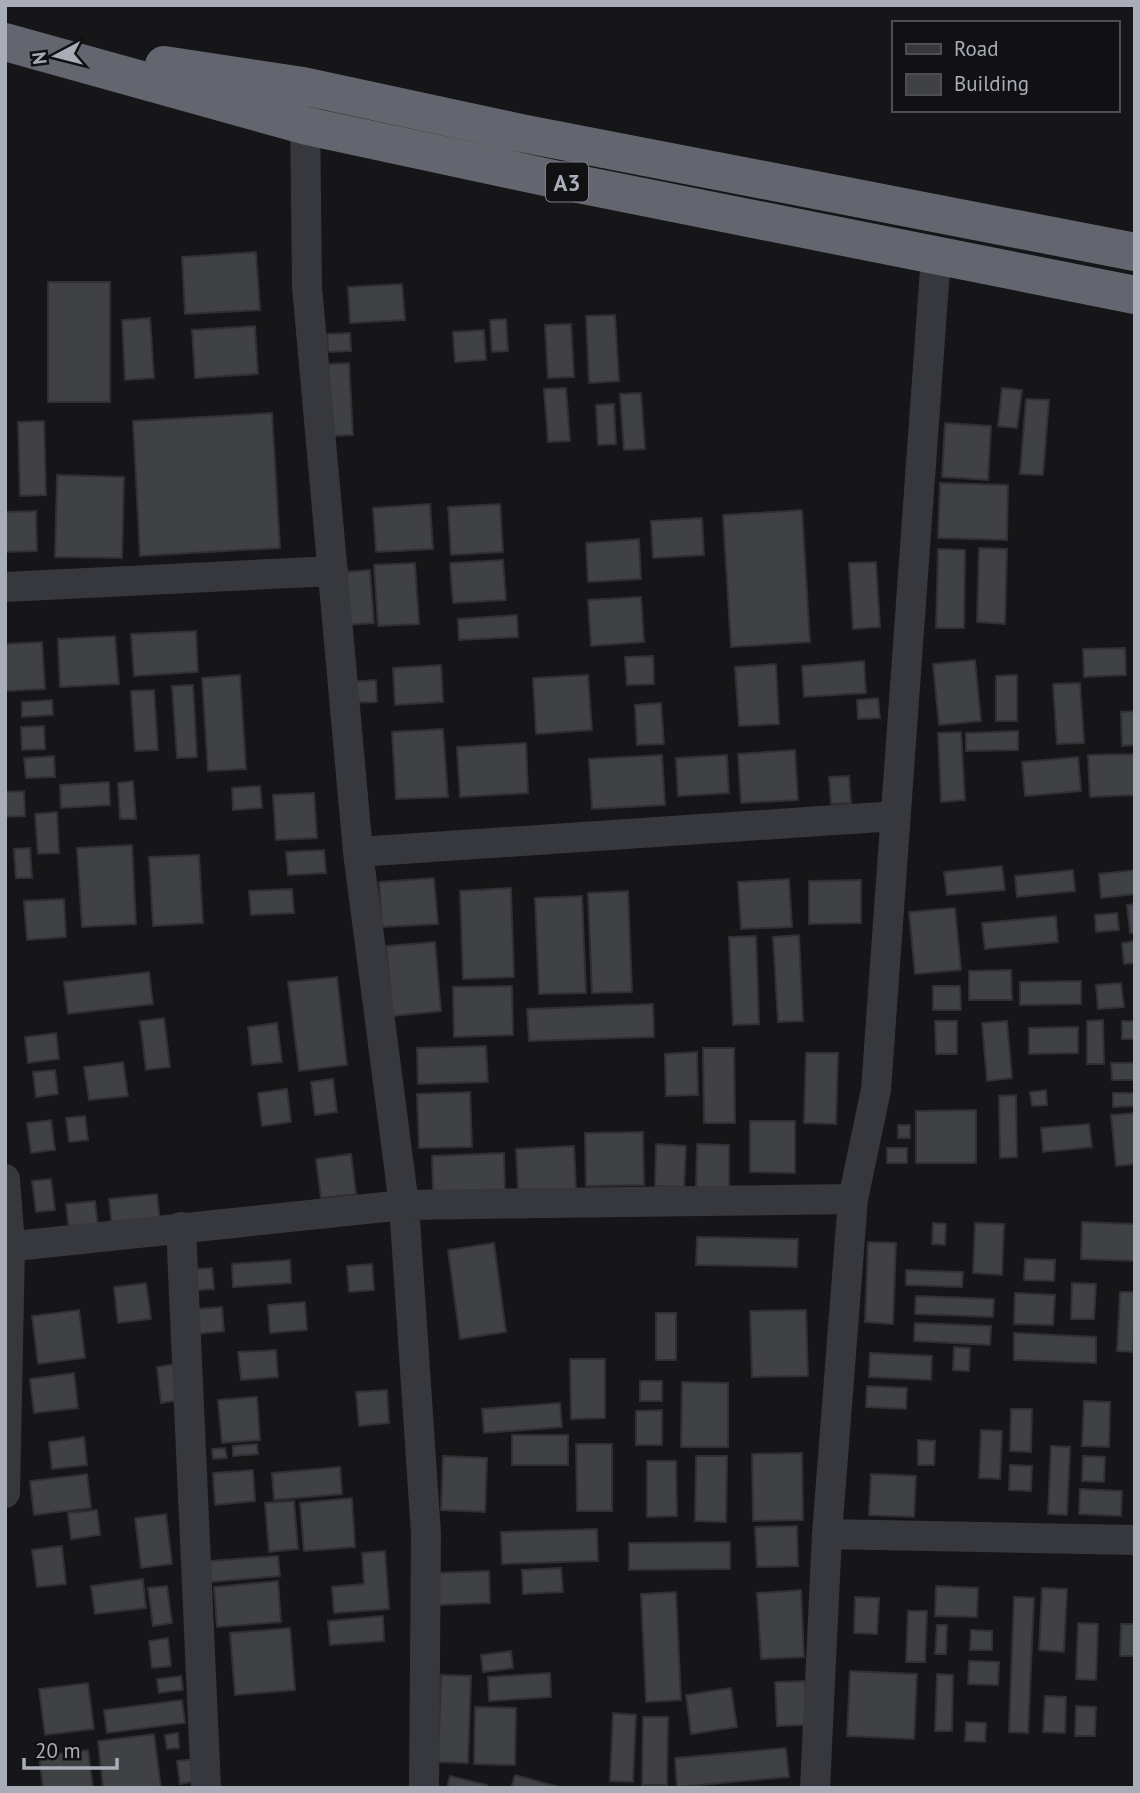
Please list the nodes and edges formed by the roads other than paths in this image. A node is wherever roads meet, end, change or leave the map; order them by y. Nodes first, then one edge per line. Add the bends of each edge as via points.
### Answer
1 (5, 41) edge
2 (303, 86) junction
3 (307, 126) junction
4 (1135, 252) edge
5 (936, 255) junction
6 (1135, 295) edge
7 (332, 571) junction
8 (5, 587) edge
9 (895, 816) junction
10 (358, 852) junction
11 (5, 1179) edge
12 (853, 1199) junction
13 (404, 1205) junction
14 (181, 1227) junction
15 (8, 1247) edge
16 (5, 1493) edge
17 (827, 1534) junction
18 (1135, 1540) edge
19 (206, 1788) edge
20 (424, 1788) edge
21 (815, 1788) edge

1 - 2 highway, A3
1 - 3 highway, A3
2 - 3 street
2 - 4 highway, A3
3 - 5 highway, A3
3 - 7 street via 307,287
5 - 6 highway, A3
5 - 9 street
7 - 8 street
7 - 10 street
9 - 10 street
9 - 12 street via 876,1090
10 - 13 street
11 - 15 street
12 - 13 street
12 - 17 street
13 - 14 street
13 - 20 street via 426,1534
14 - 15 street
14 - 19 street
15 - 16 street
17 - 18 street
17 - 21 street

